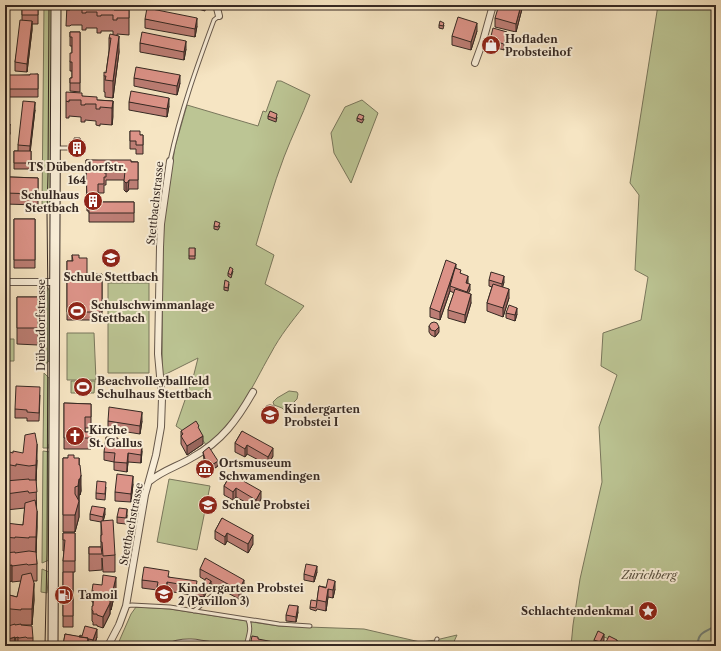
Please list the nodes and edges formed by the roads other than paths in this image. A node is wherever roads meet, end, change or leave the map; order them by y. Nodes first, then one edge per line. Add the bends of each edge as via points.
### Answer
1 (56, 5) edge
2 (218, 5) edge
3 (493, 5) edge
4 (219, 16) joint
5 (475, 63) dead end
6 (73, 148) edge
7 (54, 149) junction
8 (170, 161) joint
9 (5, 282) edge
10 (54, 282) junction
11 (253, 392) dead end
12 (150, 481) junction
13 (214, 594) dead end
14 (126, 606) junction
15 (194, 611) junction
16 (248, 620) junction
17 (310, 626) dead end
18 (437, 639) dead end
19 (204, 644) edge
20 (53, 646) edge
21 (108, 646) edge
22 (166, 646) edge
23 (221, 646) edge
24 (246, 646) edge
25 (302, 646) edge
26 (312, 646) edge
27 (321, 646) edge
28 (332, 646) edge
29 (435, 646) edge

1 - 7 street, Dübendorfstrasse
2 - 4 street, Stettbachstrasse
3 - 5 street via 484,41
4 - 8 lane, Stettbachstrasse via 214,20 192,81
6 - 7 lane
7 - 10 street, Dübendorfstrasse
8 - 12 street, Stettbachstrasse via 160,247 158,354 162,409
9 - 10 street
10 - 20 street, Dübendorfstrasse
11 - 12 street via 226,432 192,458
12 - 14 street, Stettbachstrasse via 144,501
13 - 15 lane
14 - 15 lane via 170,607
14 - 21 street, Stettbachstrasse
15 - 16 lane
16 - 17 lane
16 - 24 lane via 250,629
18 - 29 lane
19 - 22 lane via 185,640
19 - 23 lane
25 - 26 lane
27 - 28 lane

